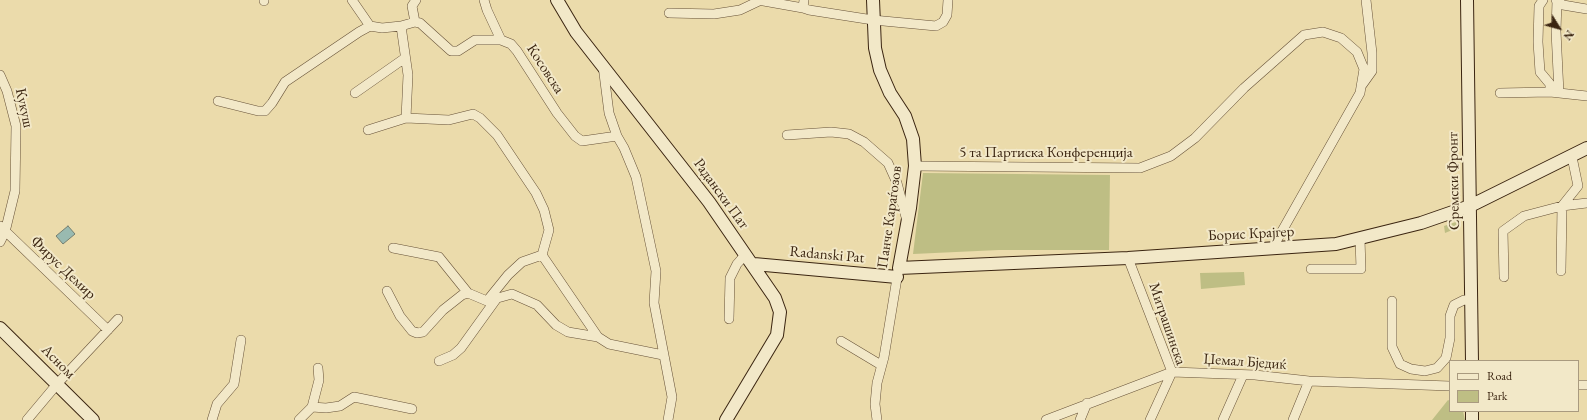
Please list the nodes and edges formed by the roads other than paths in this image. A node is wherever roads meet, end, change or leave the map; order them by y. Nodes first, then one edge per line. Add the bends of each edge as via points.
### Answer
1 (352, 0) edge
2 (416, 0) edge
3 (484, 0) edge
4 (557, 0) edge
5 (759, 0) edge
6 (873, 0) edge
7 (948, 0) edge
8 (1366, 0) edge
9 (1467, 0) edge
10 (1543, 0) edge
11 (1557, 1) edge
12 (804, 4) edge
13 (1587, 9) edge
14 (669, 13) dead end
15 (873, 20) junction
16 (415, 22) junction
17 (370, 26) junction
18 (401, 26) junction
19 (501, 40) junction
20 (405, 58) junction
21 (603, 63) junction
22 (0, 75) edge
23 (1361, 86) junction
24 (1555, 92) junction
25 (355, 93) dead end
26 (1500, 93) dead end
27 (1587, 96) edge
28 (218, 100) dead end
29 (406, 118) junction
30 (368, 130) dead end
31 (787, 135) dead end
32 (617, 136) junction
33 (1586, 146) edge
34 (1572, 157) junction
35 (915, 166) junction
36 (1587, 203) edge
37 (1470, 206) junction
38 (1562, 206) junction
39 (907, 222) junction
40 (3, 229) edge
41 (1360, 239) junction
42 (0, 242) edge
43 (1273, 247) junction
44 (393, 248) dead end
45 (745, 254) junction
46 (542, 255) junction
47 (1128, 258) junction
48 (754, 264) junction
49 (1311, 269) dead end
50 (1561, 271) dead end
51 (898, 273) junction
52 (1504, 277) dead end
53 (387, 291) dead end
54 (468, 293) junction
55 (497, 298) junction
56 (487, 301) junction
57 (1392, 301) dead end
58 (1472, 302) junction
59 (729, 319) dead end
60 (118, 320) dead end
61 (0, 328) edge
62 (108, 330) junction
63 (598, 337) junction
64 (242, 340) dead end
65 (841, 341) dead end
66 (663, 355) junction
67 (1472, 360) edge
68 (439, 361) dead end
69 (881, 365) junction
70 (318, 368) dead end
71 (1172, 372) junction
72 (1243, 375) junction
73 (1309, 381) junction
74 (58, 383) junction
75 (1449, 386) edge
76 (1088, 403) junction
77 (312, 407) junction
78 (412, 409) dead end
79 (27, 420) edge
80 (93, 420) edge
81 (212, 420) edge
82 (299, 420) edge
83 (668, 420) edge
84 (726, 420) edge
85 (877, 420) edge
86 (1046, 420) edge
87 (1080, 420) edge
88 (1150, 420) edge
89 (1223, 420) edge
90 (1293, 420) edge

1 - 17 street
2 - 16 street via 412,6
3 - 19 street
4 - 21 street, Радански Пат via 576,32
5 - 12 street
5 - 14 street via 740,10 714,14
6 - 15 street, Панче Караѓозов
7 - 15 street via 947,15 943,22 936,26
8 - 23 street via 1372,71
9 - 37 street, Сремски Фронт
10 - 24 street via 1539,6 1540,72
11 - 13 street via 1563,5
11 - 24 street
12 - 15 street
15 - 35 street, Панче Караѓозов via 880,70 905,116 913,139
16 - 18 street
16 - 19 street via 420,23 451,51 458,51 475,40
17 - 18 street
17 - 28 street via 285,82 265,111 258,112
18 - 20 street
19 - 32 street, Косовска via 517,50 557,113 582,141
20 - 25 street
20 - 29 street via 408,75
21 - 32 street via 609,113
21 - 45 street, Радански Пат via 709,202
22 - 40 street, Кукуш via 8,91 16,126 15,191
23 - 35 street, 5 та Партиска Конференција via 1364,69 1357,52 1341,38 1323,32 1304,35 1244,88 1195,138 1171,156 1140,168
23 - 43 street, 5 та Партиска Конференција via 1360,94
24 - 26 street
24 - 27 street
29 - 30 street
29 - 46 street via 449,120 473,114 497,135 536,193 544,210 549,230
31 - 39 street via 831,132 849,134 864,142 888,163 897,182
32 - 66 street via 636,177 656,271 654,303
33 - 34 street, Борис Крајгер
34 - 37 street, Борис Крајгер
34 - 38 street via 1578,186
35 - 39 street, Панче Караѓозов
36 - 38 street
37 - 41 street, Борис Крајгер
37 - 58 street, Сремски Фронт
38 - 50 street
38 - 52 street via 1524,216 1503,231
39 - 51 street, Панче Караѓозов
40 - 42 street, Кукуш
40 - 62 street, Фирус Демир
41 - 43 street, Борис Крајгер via 1336,244
41 - 49 street via 1361,269
43 - 47 street, Борис Крајгер
44 - 54 street via 439,256
45 - 48 street, Радански Пат
45 - 59 street via 736,264 730,278
46 - 56 street via 522,262
46 - 63 street
47 - 51 street, Борис Крајгер
47 - 71 street, Митрашинска
48 - 51 street, Radanski Pat
48 - 84 street, Радански Пат via 775,298 780,312 779,323 772,345
51 - 69 street, Панче Караѓозов
53 - 54 street via 400,316 416,333 423,332 443,310
54 - 56 street
55 - 56 street
55 - 63 street via 512,294 537,305 556,325 568,332
55 - 68 street via 461,348
57 - 58 street via 1392,347 1400,364 1425,371 1436,368 1446,358 1450,338 1450,316 1454,305 1464,300
58 - 67 street, Сремски Фронт
60 - 62 street
61 - 74 street, Асном
62 - 74 street
63 - 66 street via 609,344
64 - 81 street via 234,384 217,404
65 - 69 street
66 - 83 street via 672,397
69 - 85 street, Панче Караѓозов via 875,404
70 - 77 street via 319,380
71 - 72 street, Џемал Бједиќ
71 - 76 street, Џемал Бједиќ
71 - 88 street, Митрашинска
72 - 73 street, Џемал Бједиќ
72 - 89 street
73 - 75 street, Џемал Бједиќ
73 - 90 street
74 - 79 street
74 - 80 street, Асном
76 - 86 street, Џемал Бједиќ
76 - 87 street
77 - 78 street via 340,406 354,397
77 - 82 street

